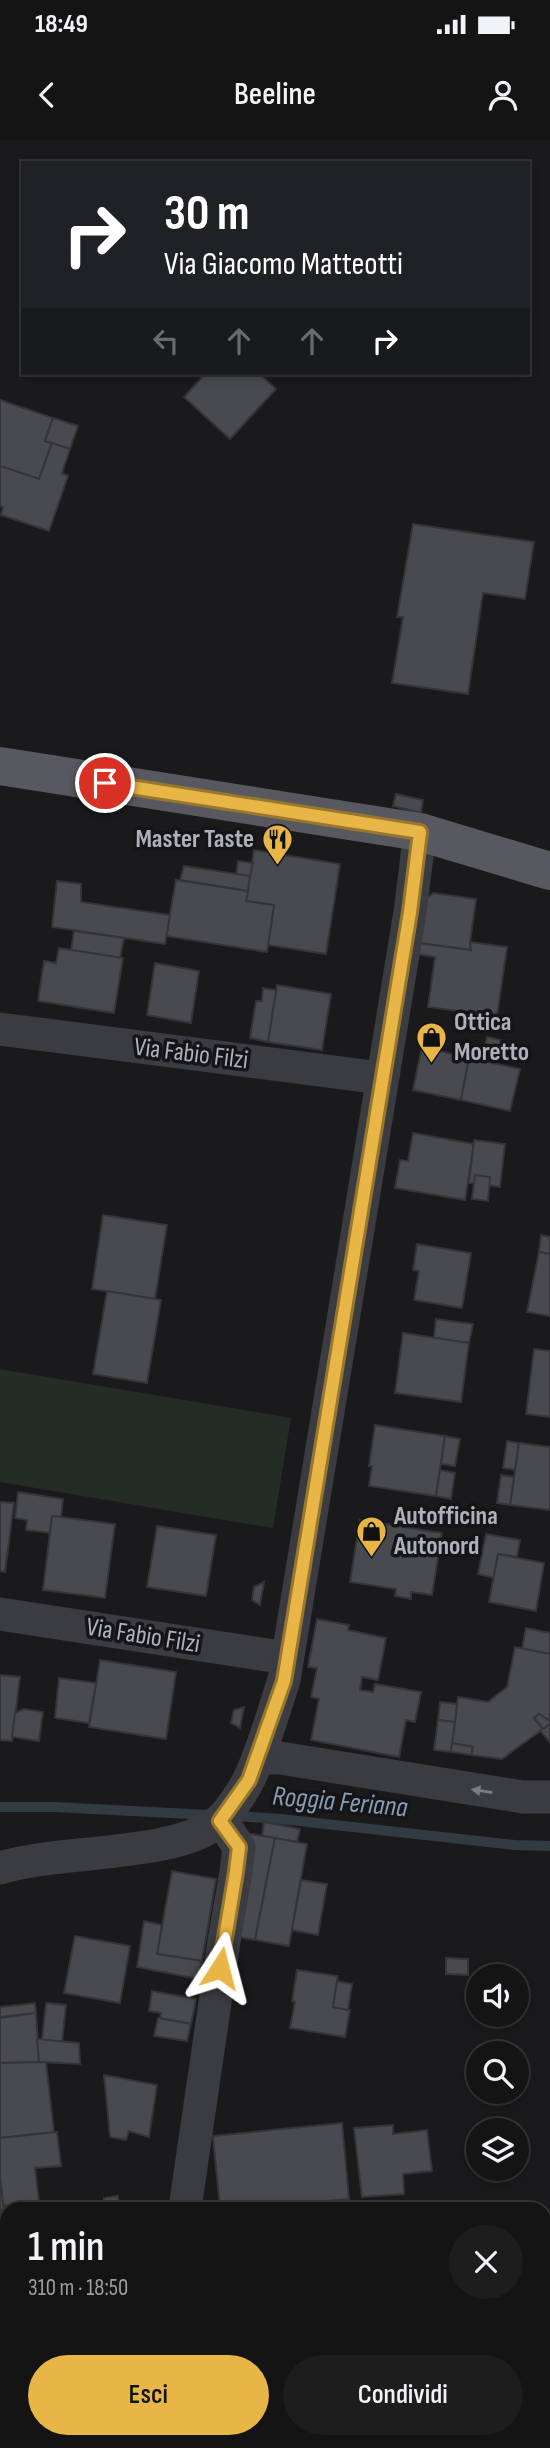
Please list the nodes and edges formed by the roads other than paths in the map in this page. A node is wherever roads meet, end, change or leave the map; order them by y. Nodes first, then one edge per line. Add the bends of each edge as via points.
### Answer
1 (0, 766) edge
2 (420, 832) junction
3 (550, 872) edge
4 (0, 1029) edge
5 (381, 1078) junction
6 (0, 1614) edge
7 (287, 1658) junction
8 (253, 1769) junction
9 (550, 1797) edge
10 (220, 1821) junction
11 (0, 1868) edge
12 (185, 2202) edge

1 - 2 main road
2 - 3 main road
2 - 5 street
4 - 5 street, Via Fabio Filzi
5 - 7 street
6 - 7 street, Via Fabio Filzi
7 - 8 street via 284,1681
9 -> 8 street via 523,1797 280,1758
8 - 10 street
10 - 11 street via 195,1836 152,1846 23,1861
10 - 12 street via 239,1847

